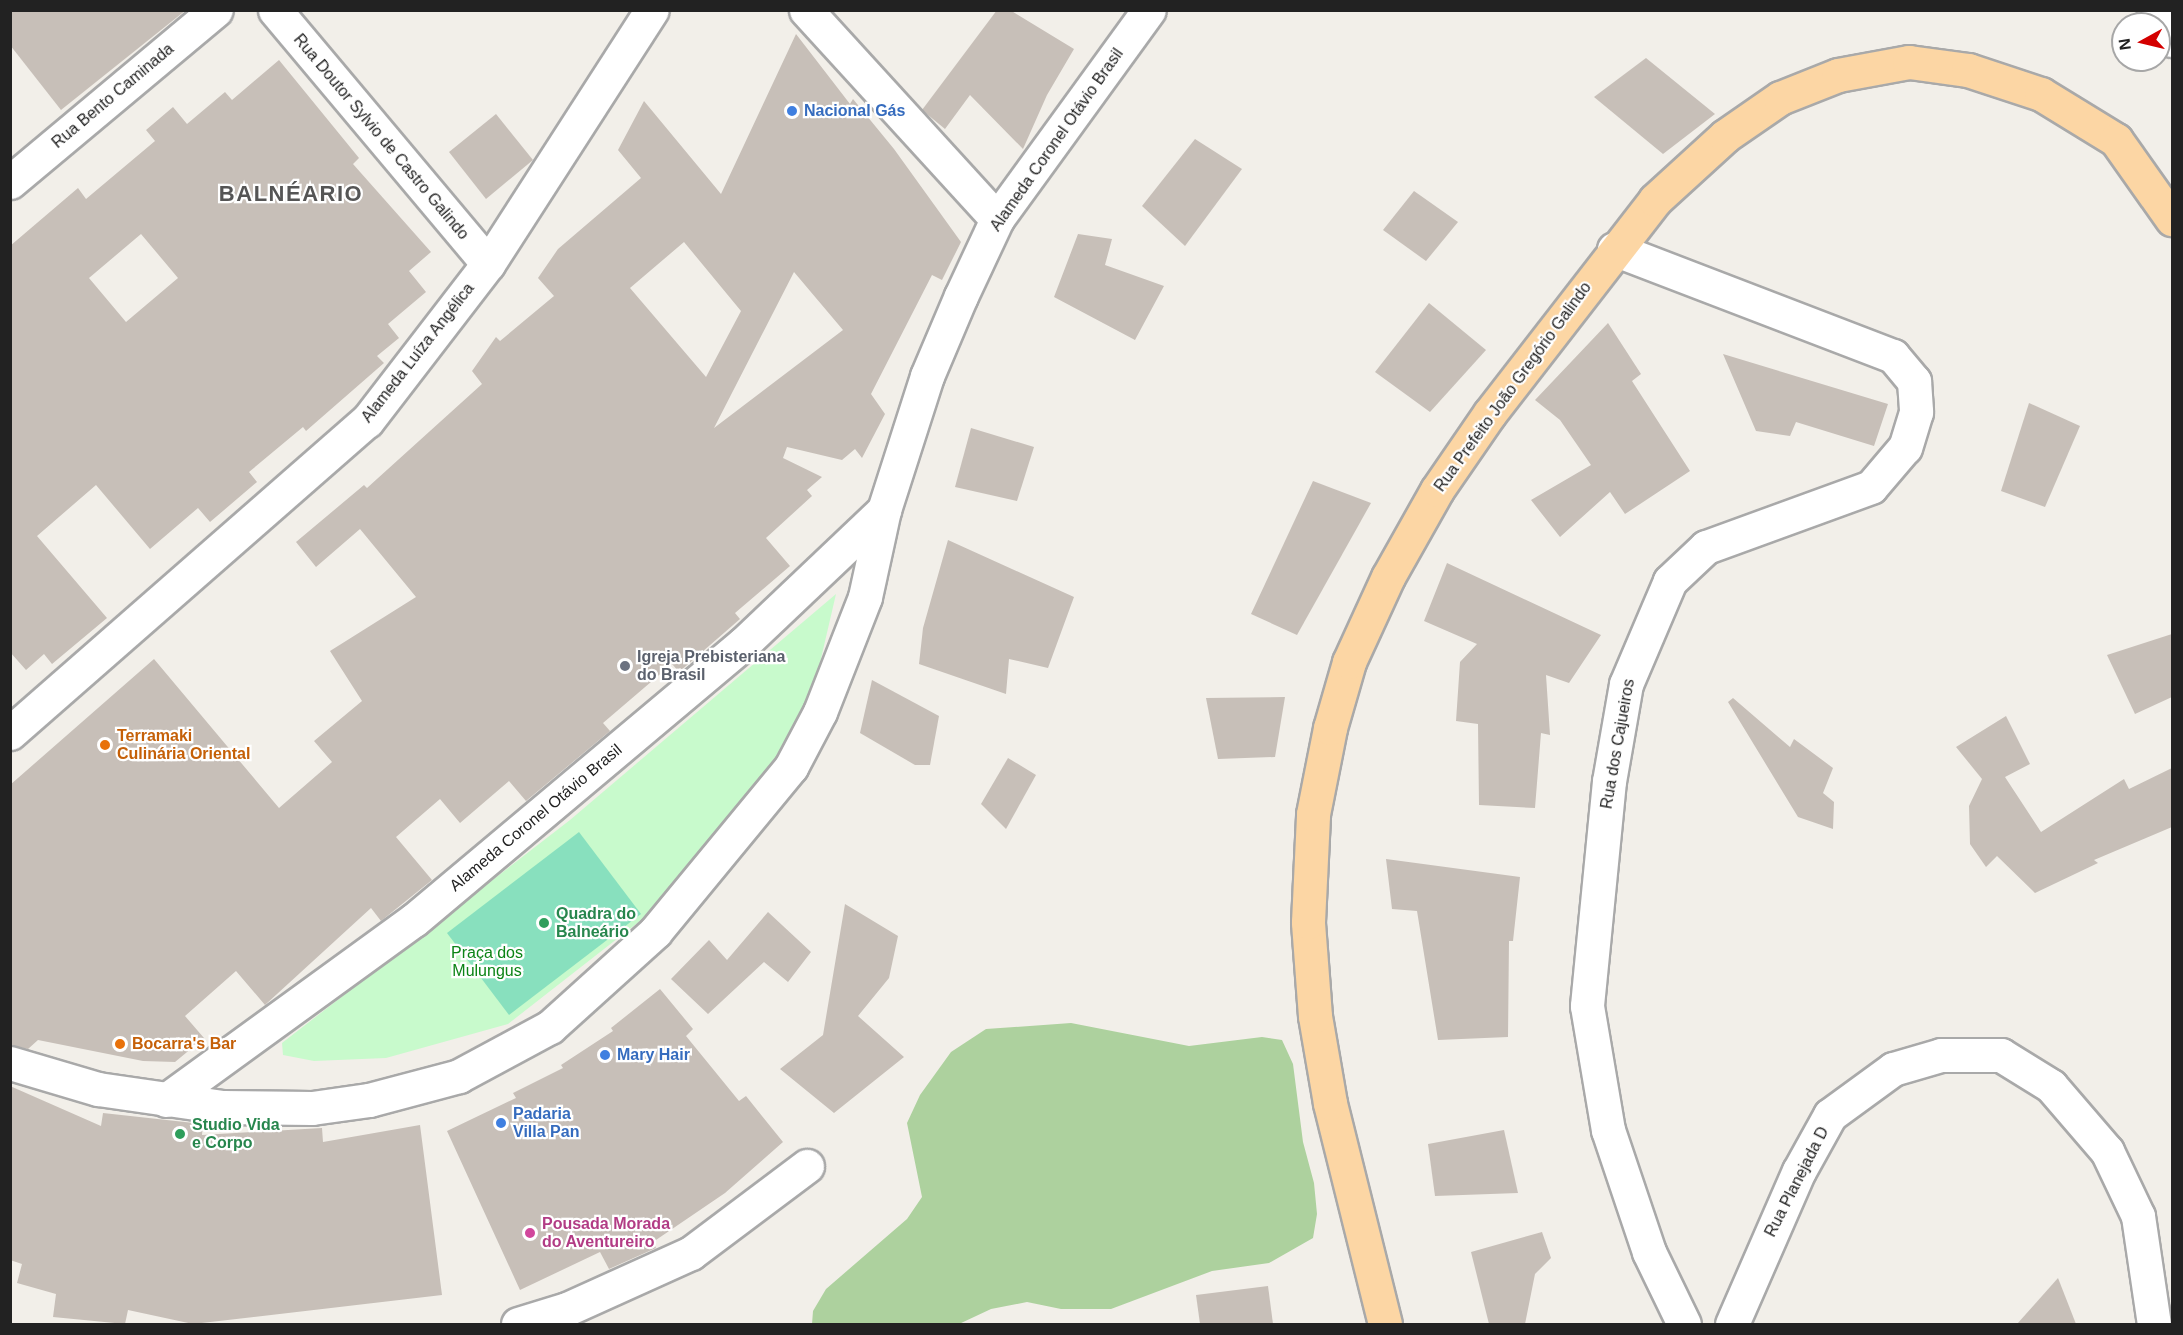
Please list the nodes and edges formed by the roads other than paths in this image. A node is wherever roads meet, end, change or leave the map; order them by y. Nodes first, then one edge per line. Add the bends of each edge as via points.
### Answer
1 (216, 10) edge
2 (274, 10) edge
3 (652, 10) edge
4 (806, 10) edge
5 (1149, 10) edge
6 (2154, 10) edge
7 (2172, 40) edge
8 (10, 182) edge
9 (997, 219) junction
10 (2172, 219) edge
11 (1614, 249) junction
12 (488, 264) junction
13 (884, 510) junction
14 (10, 733) edge
15 (10, 1063) edge
16 (166, 1100) junction
17 (807, 1167) dead end
18 (518, 1324) edge
19 (1385, 1324) edge
20 (1684, 1324) edge
21 (1732, 1324) edge
22 (2154, 1324) edge

1 - 8 street, Rua Bento Caminada
2 - 12 street, Rua Doutor Sylvio de Castro Galindo
3 - 12 street, Alameda Luíza Angélica
4 - 9 street
5 - 9 street, Alameda Coronel Otávio Brasil
6 - 7 street
9 - 13 street, Alameda Coronel Otávio Brasil via 927,376
10 - 11 main road, Rua Prefeito João Gregório Galindo via 2116,140 2041,94 1968,70 1909,62 1838,75 1780,98 1725,136 1655,200
11 - 19 main road, Rua Prefeito João Gregório Galindo via 1437,490 1388,578 1349,662 1330,729 1313,814 1311,850 1308,922 1315,1016 1330,1103
11 - 20 street, Rua dos Cajueiros via 1893,356 1914,381 1916,412 1905,447 1871,487 1754,526 1699,554 1670,581 1626,684 1609,781 1587,1006 1608,1130 1649,1252
12 - 14 street, Alameda Luíza Angélica via 367,421
13 - 16 street, Alameda Coronel Otávio Brasil via 744,643 414,920
13 - 16 street, Alameda Coronel Otávio Brasil via 865,597 820,712 791,767 655,932 550,1027 459,1076 369,1100 267,1110
15 - 16 street, Alameda Coronel Otávio Brasil via 98,1089
17 - 18 street via 691,1253 567,1309
21 - 22 street, Rua Planejada D via 1799,1171 1830,1115 1893,1069 1941,1055 2001,1055 2051,1086 2106,1151 2138,1215

